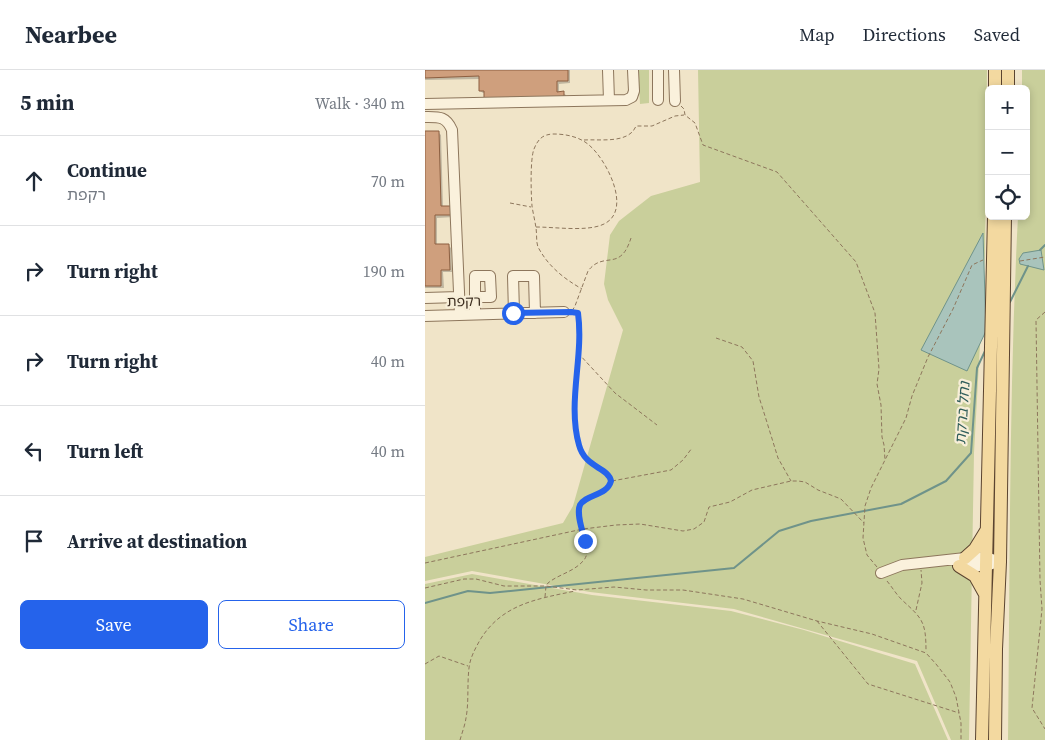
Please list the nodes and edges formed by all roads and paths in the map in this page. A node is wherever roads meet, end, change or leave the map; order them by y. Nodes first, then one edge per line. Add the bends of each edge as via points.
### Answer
1 (608, 70) edge
2 (633, 70) edge
3 (658, 70) edge
4 (674, 70) edge
5 (995, 70) edge
6 (1007, 70) edge
7 (658, 84) junction
8 (674, 84) junction
9 (995, 85) edge
10 (1007, 85) edge
11 (609, 100) junction
12 (658, 100) dead end
13 (675, 101) joint
14 (425, 104) edge
15 (685, 115) junction
16 (425, 118) edge
17 (582, 140) junction
18 (510, 203) dead end
19 (532, 207) junction
20 (994, 220) edge
21 (1005, 220) edge
22 (536, 227) junction
23 (631, 238) dead end
24 (1045, 257) edge
25 (984, 260) dead end
26 (1020, 261) dead end
27 (582, 289) junction
28 (459, 297) junction
29 (425, 298) edge
30 (475, 298) dead end
31 (564, 312) dead end
32 (1045, 312) edge
33 (513, 313) junction
34 (535, 313) junction
35 (475, 314) junction
36 (460, 315) junction
37 (425, 316) edge
38 (716, 338) dead end
39 (578, 352) junction
40 (657, 425) dead end
41 (692, 448) dead end
42 (885, 460) junction
43 (611, 481) junction
44 (791, 481) junction
45 (864, 523) junction
46 (987, 529) junction
47 (583, 530) junction
48 (986, 561) junction
49 (962, 562) junction
50 (1000, 562) junction
51 (425, 563) edge
52 (915, 564) junction
53 (881, 573) junction
54 (546, 586) junction
55 (425, 588) edge
56 (577, 590) junction
57 (985, 595) junction
58 (545, 597) junction
59 (916, 611) junction
60 (817, 621) junction
61 (1040, 634) junction
62 (1045, 638) edge
63 (926, 653) junction
64 (425, 664) edge
65 (469, 666) junction
66 (960, 713) junction
67 (1045, 729) edge
68 (460, 740) edge
69 (961, 740) edge
70 (982, 740) edge
71 (995, 740) edge

1 - 11 street
2 - 11 street via 632,97
3 - 7 street
4 - 8 street
5 - 9 main road
6 - 10 main road
7 - 8 street
7 - 12 street
8 - 13 street
11 - 14 street
13 - 15 path via 684,109
15 - 17 path via 652,126 636,126 624,138
15 - 42 path via 695,123 703,145 777,172 856,262 875,313 877,384
16 - 28 street via 446,119 452,130
17 - 19 path via 565,134 547,134 541,138 533,151
17 - 22 path via 597,153 613,182 617,196 613,217 593,227
18 - 19 path
19 - 22 path
20 - 46 main road
21 - 50 main road
22 - 27 path via 537,245 546,260
23 - 27 path via 624,255 591,266
24 - 26 path
25 - 42 path via 972,265 927,357 906,418
27 - 39 path via 571,312 578,313
28 - 29 street
28 - 36 street
30 - 35 street
31 - 34 street, רקפת
32 - 61 path via 1036,320
33 - 34 street, רקפת
33 - 34 street via 513,276 534,276
33 - 35 street, רקפת
35 - 36 street, רקפת
36 - 37 street, רקפת
38 - 44 path via 742,347 753,361 759,397 778,458
39 - 40 path via 615,393
39 - 43 path via 575,420 579,447 590,464 609,474
41 - 43 path via 671,470
42 - 45 path via 871,488
43 - 47 path via 606,489 580,505
44 - 45 path via 805,482 841,499
44 - 47 path via 752,490 730,502 709,507 704,522 689,530 633,524
45 - 53 path via 867,555
46 - 48 main road
46 - 49 main road via 975,549
47 - 51 path
47 - 54 path via 585,558 577,567 551,580
48 - 49 street
48 - 50 street
48 - 57 main road
49 - 52 street
49 - 57 main road via 975,576
50 - 71 main road
52 - 53 street
52 - 59 path via 922,583
53 - 59 path
54 - 55 path via 505,586 464,579
54 - 56 path
54 - 58 path
56 - 58 path
56 - 60 path via 614,587 683,590 743,599
57 - 70 main road
58 - 65 path via 507,611 494,621 473,652
59 - 63 path via 924,627
60 - 63 path via 872,634
60 - 66 path via 869,684
61 - 62 path
61 - 67 path via 1032,708
63 - 66 path via 950,682
64 - 65 path via 439,656
65 - 68 path via 466,718
66 - 69 path

